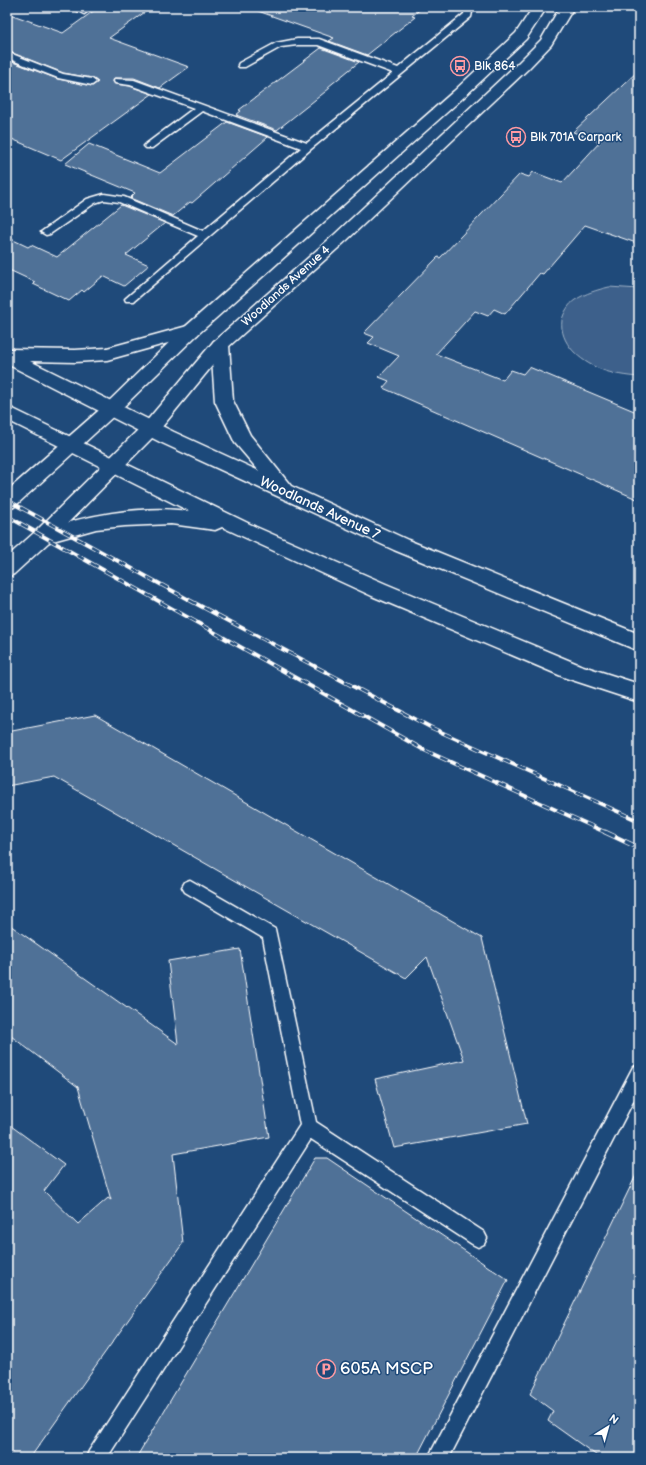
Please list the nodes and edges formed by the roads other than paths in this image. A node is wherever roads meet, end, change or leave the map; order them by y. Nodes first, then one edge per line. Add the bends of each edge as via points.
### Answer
1 (73, 7) edge
2 (469, 7) edge
3 (540, 7) edge
4 (567, 7) edge
5 (84, 11) dead end
6 (7, 55) edge
7 (242, 65) dead end
8 (399, 72) junction
9 (118, 81) dead end
10 (92, 82) dead end
11 (200, 108) junction
12 (149, 146) dead end
13 (308, 147) junction
14 (46, 232) dead end
15 (204, 235) junction
16 (130, 298) dead end
17 (191, 332) junction
18 (220, 345) junction
19 (7, 356) edge
20 (111, 409) junction
21 (7, 412) edge
22 (151, 428) junction
23 (72, 445) junction
24 (114, 466) junction
25 (287, 493) junction
26 (7, 502) edge
27 (249, 532) junction
28 (42, 537) junction
29 (7, 569) edge
30 (639, 644) edge
31 (639, 693) edge
32 (190, 887) dead end
33 (639, 1073) edge
34 (309, 1127) junction
35 (478, 1238) dead end
36 (96, 1458) edge
37 (438, 1458) edge

1 - 5 lane
2 - 8 lane via 468,15
3 - 17 main road via 521,36 459,94
4 - 18 main road, Woodlands Avenue 4 via 546,42 523,66 304,271
6 - 10 lane via 61,76
7 - 8 lane via 279,45 319,42
8 - 13 lane
9 - 11 lane via 131,82
11 - 12 lane
11 - 13 lane
13 - 15 lane
14 - 15 lane via 91,200 104,197 121,199
15 - 16 lane
17 - 19 main road via 107,354
17 - 20 main road
18 - 22 main road, Woodlands Avenue 4
18 - 25 main road via 224,401 242,438
19 - 20 main road, Woodlands Avenue 7
20 - 22 main road, Woodlands Avenue 7
20 - 23 main road
21 - 23 main road
22 - 24 main road, Woodlands Avenue 4
22 - 25 main road, Woodlands Avenue 7
23 - 24 main road
23 - 26 main road
24 - 27 main road
24 - 28 main road, Woodlands Avenue 4
25 - 30 main road, Woodlands Avenue 7 via 401,545
27 - 28 main road via 205,520 167,517 95,522
27 - 31 main road via 574,672
28 - 29 main road, Woodlands Avenue 4
32 - 34 lane via 270,934
33 - 37 lane
34 - 35 lane
34 - 36 lane

